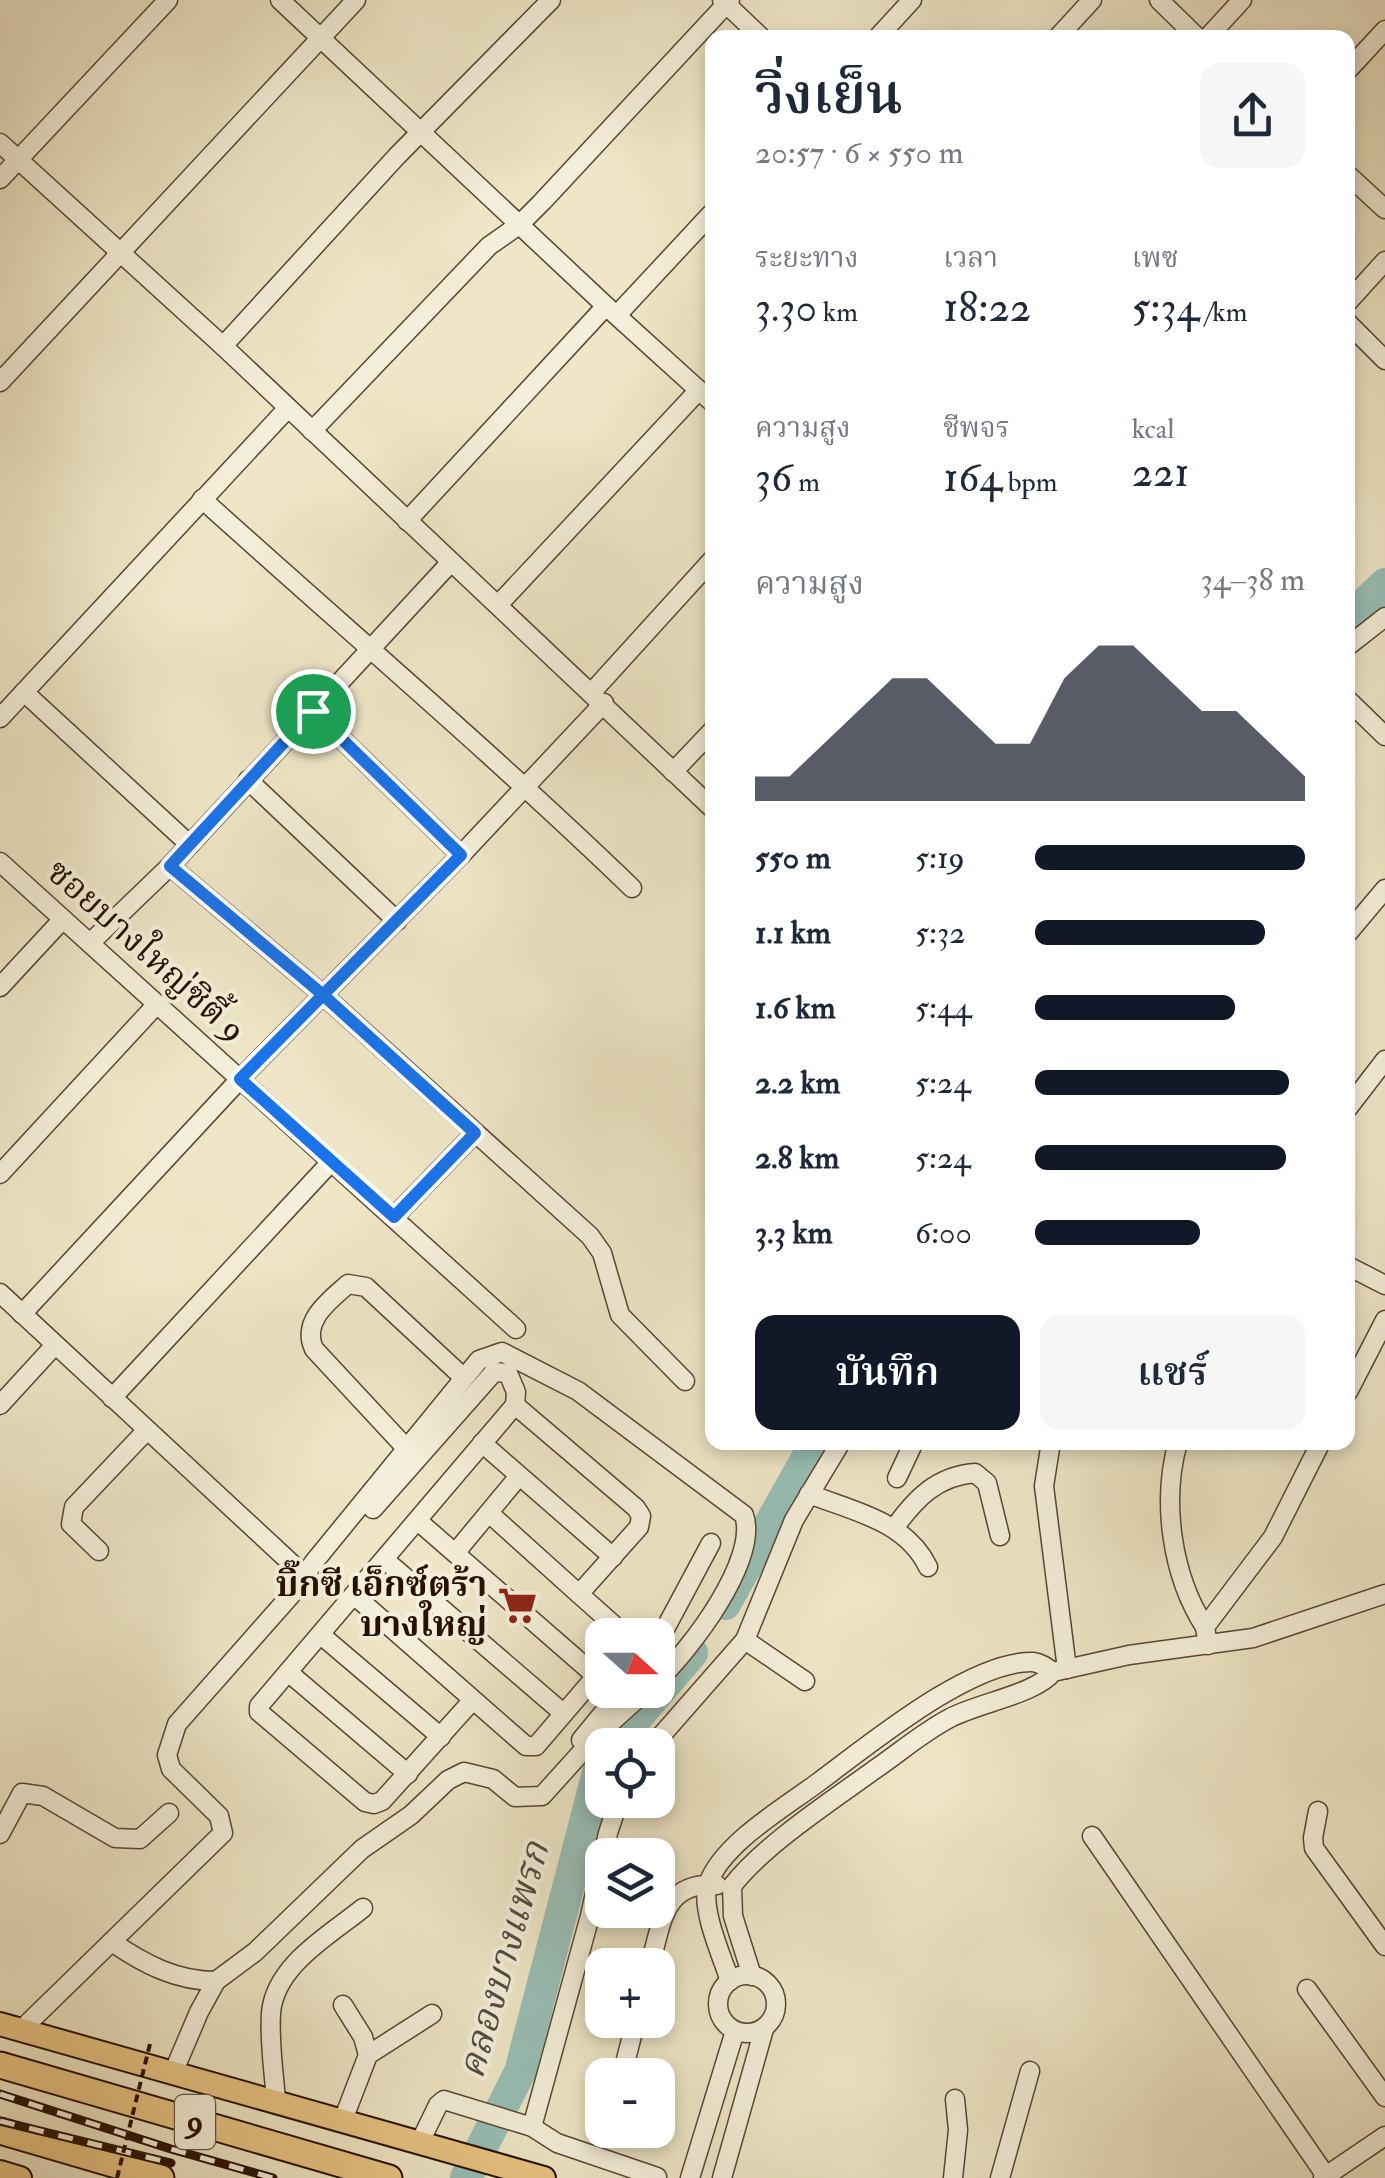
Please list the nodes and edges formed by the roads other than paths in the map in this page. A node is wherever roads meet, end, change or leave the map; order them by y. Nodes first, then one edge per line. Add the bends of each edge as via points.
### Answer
1 (168, 0) edge
2 (280, 0) edge
3 (356, 0) edge
4 (551, 0) edge
5 (912, 0) edge
6 (1092, 0) edge
7 (1160, 0) edge
8 (1242, 0) edge
9 (726, 2) edge
10 (754, 30) edge
11 (884, 30) edge
12 (1064, 30) edge
13 (1190, 30) edge
14 (1214, 30) edge
15 (1385, 30) edge
16 (321, 38) junction
17 (1355, 62) edge
18 (422, 133) junction
19 (0, 143) edge
20 (18, 160) junction
21 (0, 179) edge
22 (1355, 181) edge
23 (1385, 209) edge
24 (705, 220) edge
25 (519, 224) junction
26 (120, 252) junction
27 (1385, 260) edge
28 (1355, 294) edge
29 (611, 310) junction
30 (1355, 330) edge
31 (224, 346) junction
32 (1385, 360) edge
33 (0, 382) edge
34 (705, 395) edge
35 (705, 397) edge
36 (288, 408) junction
37 (312, 431) junction
38 (202, 499) junction
39 (407, 521) junction
40 (451, 562) junction
41 (705, 568) edge
42 (498, 605) junction
43 (1385, 617) edge
44 (1355, 641) edge
45 (368, 650) junction
46 (24, 692) junction
47 (598, 697) junction
48 (1355, 707) edge
49 (313, 711) junction
50 (0, 718) edge
51 (1385, 736) edge
52 (705, 738) edge
53 (673, 772) junction
54 (248, 780) junction
55 (527, 787) junction
56 (705, 802) edge
57 (190, 844) junction
58 (461, 855) junction
59 (0, 862) edge
60 (170, 866) junction
61 (632, 888) dead end
62 (1385, 889) edge
63 (63, 919) junction
64 (397, 921) junction
65 (1355, 925) edge
66 (90, 943) junction
67 (0, 987) edge
68 (322, 994) junction
69 (157, 1004) junction
70 (1385, 1060) edge
71 (240, 1079) junction
72 (1355, 1099) edge
73 (475, 1133) junction
74 (331, 1162) junction
75 (0, 1174) edge
76 (394, 1217) junction
77 (1355, 1270) edge
78 (1385, 1285) edge
79 (0, 1293) edge
80 (22, 1314) junction
81 (1385, 1321) edge
82 (516, 1329) dead end
83 (56, 1345) junction
84 (464, 1378) junction
85 (1355, 1379) edge
86 (686, 1381) dead end
87 (112, 1398) junction
88 (0, 1405) edge
89 (514, 1405) junction
90 (147, 1430) junction
91 (482, 1443) junction
92 (407, 1449) junction
93 (836, 1450) edge
94 (910, 1450) edge
95 (1050, 1450) edge
96 (1176, 1450) edge
97 (1317, 1450) edge
98 (519, 1476) junction
99 (897, 1478) dead end
100 (809, 1494) junction
101 (489, 1513) junction
102 (418, 1521) junction
103 (895, 1527) junction
104 (1000, 1536) dead end
105 (711, 1543) dead end
106 (99, 1552) dead end
107 (456, 1552) junction
108 (612, 1556) junction
109 (385, 1560) junction
110 (928, 1567) dead end
111 (309, 1568) junction
112 (579, 1594) junction
113 (1385, 1594) edge
114 (355, 1596) junction
115 (607, 1618) edge
116 (671, 1618) edge
117 (320, 1635) junction
118 (1207, 1636) junction
119 (744, 1640) junction
120 (585, 1660) edge
121 (675, 1662) edge
122 (1060, 1671) junction
123 (288, 1672) junction
124 (805, 1681) dead end
125 (585, 1688) edge
126 (472, 1701) junction
127 (607, 1708) edge
128 (629, 1708) edge
129 (564, 1713) junction
130 (668, 1728) edge
131 (441, 1736) junction
132 (568, 1768) junction
133 (408, 1774) junction
134 (1318, 1810) dead end
135 (169, 1813) dead end
136 (613, 1818) edge
137 (0, 1834) edge
138 (1092, 1836) dead end
139 (708, 1884) junction
140 (732, 1886) junction
141 (363, 1908) dead end
142 (112, 1942) junction
143 (1385, 1946) edge
144 (655, 1948) edge
145 (752, 1976) junction
146 (730, 1980) junction
147 (216, 1981) junction
148 (1306, 1989) dead end
149 (344, 2006) dead end
150 (432, 2014) dead end
151 (11, 2027) edge
152 (764, 2029) junction
153 (734, 2032) junction
154 (368, 2055) junction
155 (0, 2065) edge
156 (1030, 2071) dead end
157 (174, 2072) junction
158 (1385, 2096) edge
159 (955, 2099) dead end
160 (276, 2101) junction
161 (343, 2120) junction
162 (527, 2126) junction
163 (0, 2132) edge
164 (1385, 2136) edge
165 (428, 2144) junction
166 (0, 2172) edge
167 (657, 2177) edge
168 (1324, 2177) edge
169 (20, 2178) edge
170 (161, 2178) edge
171 (389, 2178) edge
172 (544, 2178) edge
173 (690, 2178) edge
174 (722, 2178) edge
175 (953, 2178) edge
176 (1000, 2178) edge

1 - 20 street
2 - 16 street
3 - 16 street
4 - 18 street
5 - 11 street
6 - 12 street
7 - 13 street
8 - 14 street
9 - 10 street
9 - 25 street
15 - 17 street
16 - 18 street
16 - 26 street
18 - 25 street
18 - 31 street
19 - 20 street
20 - 21 street
20 - 26 street
22 - 23 street
24 - 29 street
25 - 29 street
25 - 37 street via 489,246
26 - 31 street
26 - 33 street
27 - 28 street
29 - 34 street
29 - 39 street
30 - 32 street
31 - 36 street
35 - 42 street
36 - 37 street
36 - 38 street
37 - 39 street
38 - 45 street
38 - 46 street
39 - 40 street
40 - 42 street
40 - 45 street
41 - 47 street
42 - 47 street
43 - 44 street
45 - 49 street
45 - 55 street
46 - 50 street
46 - 57 street
47 - 53 street
47 - 55 street
48 - 51 street
49 - 54 street
49 - 58 street
52 - 53 street
53 - 56 street
54 - 57 street
54 - 64 street
55 - 58 street
55 - 61 street
57 - 60 street
58 - 64 street
59 - 63 street, ซอยบางใหญ่ซิตี้ 9
60 - 66 street
60 - 68 street
62 - 65 street
63 - 66 street, ซอยบางใหญ่ซิตี้ 9
63 - 67 street
64 - 68 street
66 - 69 street, ซอยบางใหญ่ซิตี้ 9
68 - 71 street
68 - 73 street
69 - 71 street, ซอยบางใหญ่ซิตี้ 9
69 - 75 street
70 - 72 street
71 - 74 street, ซอยบางใหญ่ซิตี้ 9
71 - 80 street
73 - 76 street
73 - 86 street via 590,1236 602,1253 620,1315
74 - 76 street, ซอยบางใหญ่ซิตี้ 9
74 - 87 street
76 - 82 street, ซอยบางใหญ่ซิตี้ 9
77 - 78 street
79 - 80 street
80 - 83 street
81 - 85 street
83 - 87 street
83 - 88 street
84 - 92 street
84 - 92 street via 366,1287 348,1284 325,1304 310,1327 314,1350
84 - 121 street via 479,1360 502,1352 540,1369 591,1398 744,1514 745,1542 724,1596
87 - 90 street
89 - 91 street
89 - 108 street via 642,1516
89 - 111 street via 508,1373 494,1372 336,1551
90 - 106 street via 74,1507 71,1524
90 - 111 street
91 - 98 street
91 - 102 street
92 - 111 street
93 - 100 street
94 - 99 street
95 - 122 street via 1044,1486
96 - 118 street via 1170,1471 1181,1580
97 - 118 street via 1273,1537
98 - 101 street
98 - 108 street
100 - 103 street
100 - 119 street
101 - 107 street
101 - 112 street
102 - 107 street
102 - 109 street
103 - 104 street via 932,1486 975,1473 987,1483
103 - 110 street
105 - 116 street
107 - 120 street
108 - 112 street
109 - 114 street
109 - 129 street
111 - 142 street via 177,1724 166,1755 171,1770 219,1816 223,1832
112 - 115 street
113 - 118 street via 1254,1638
114 - 117 street
114 - 126 street
117 - 123 street
117 - 131 street
118 - 122 street
119 - 124 street
119 - 130 street
122 - 139 street via 1015,1664 936,1698 730,1850
122 - 140 street via 946,1720 839,1796
123 - 133 street
123 - 133 street via 258,1706 262,1718 365,1802 382,1800
125 - 129 street
126 - 129 street via 532,1747
126 - 131 street
127 - 132 street
128 - 132 street
131 - 133 street
132 - 147 street via 542,1796 527,1799 478,1773 448,1780
134 - 143 street via 1314,1848
135 - 137 street via 140,1839 115,1838 43,1796 22,1793
136 - 162 street
138 - 168 street
139 - 140 street
139 - 144 street via 675,1895
139 - 146 street via 706,1901
140 - 145 street via 733,1916
141 - 160 street via 278,1985 271,2011
142 - 147 street via 163,1972
142 - 151 street
145 - 146 street
145 - 152 street via 770,1987 776,2002
146 - 153 street via 718,2008
147 - 157 street
148 - 158 street
149 - 154 street
150 - 154 street
151 - 157 main road
152 - 153 street
152 - 174 street
153 - 173 street
154 - 161 street
155 - 171 highway, 9
156 - 176 street
157 - 160 main road
159 - 175 street
160 - 161 main road
161 - 165 main road
162 - 165 street via 444,2100
162 - 167 street
163 - 170 highway, 9
164 - 168 street
165 - 172 main road
166 - 169 main road

